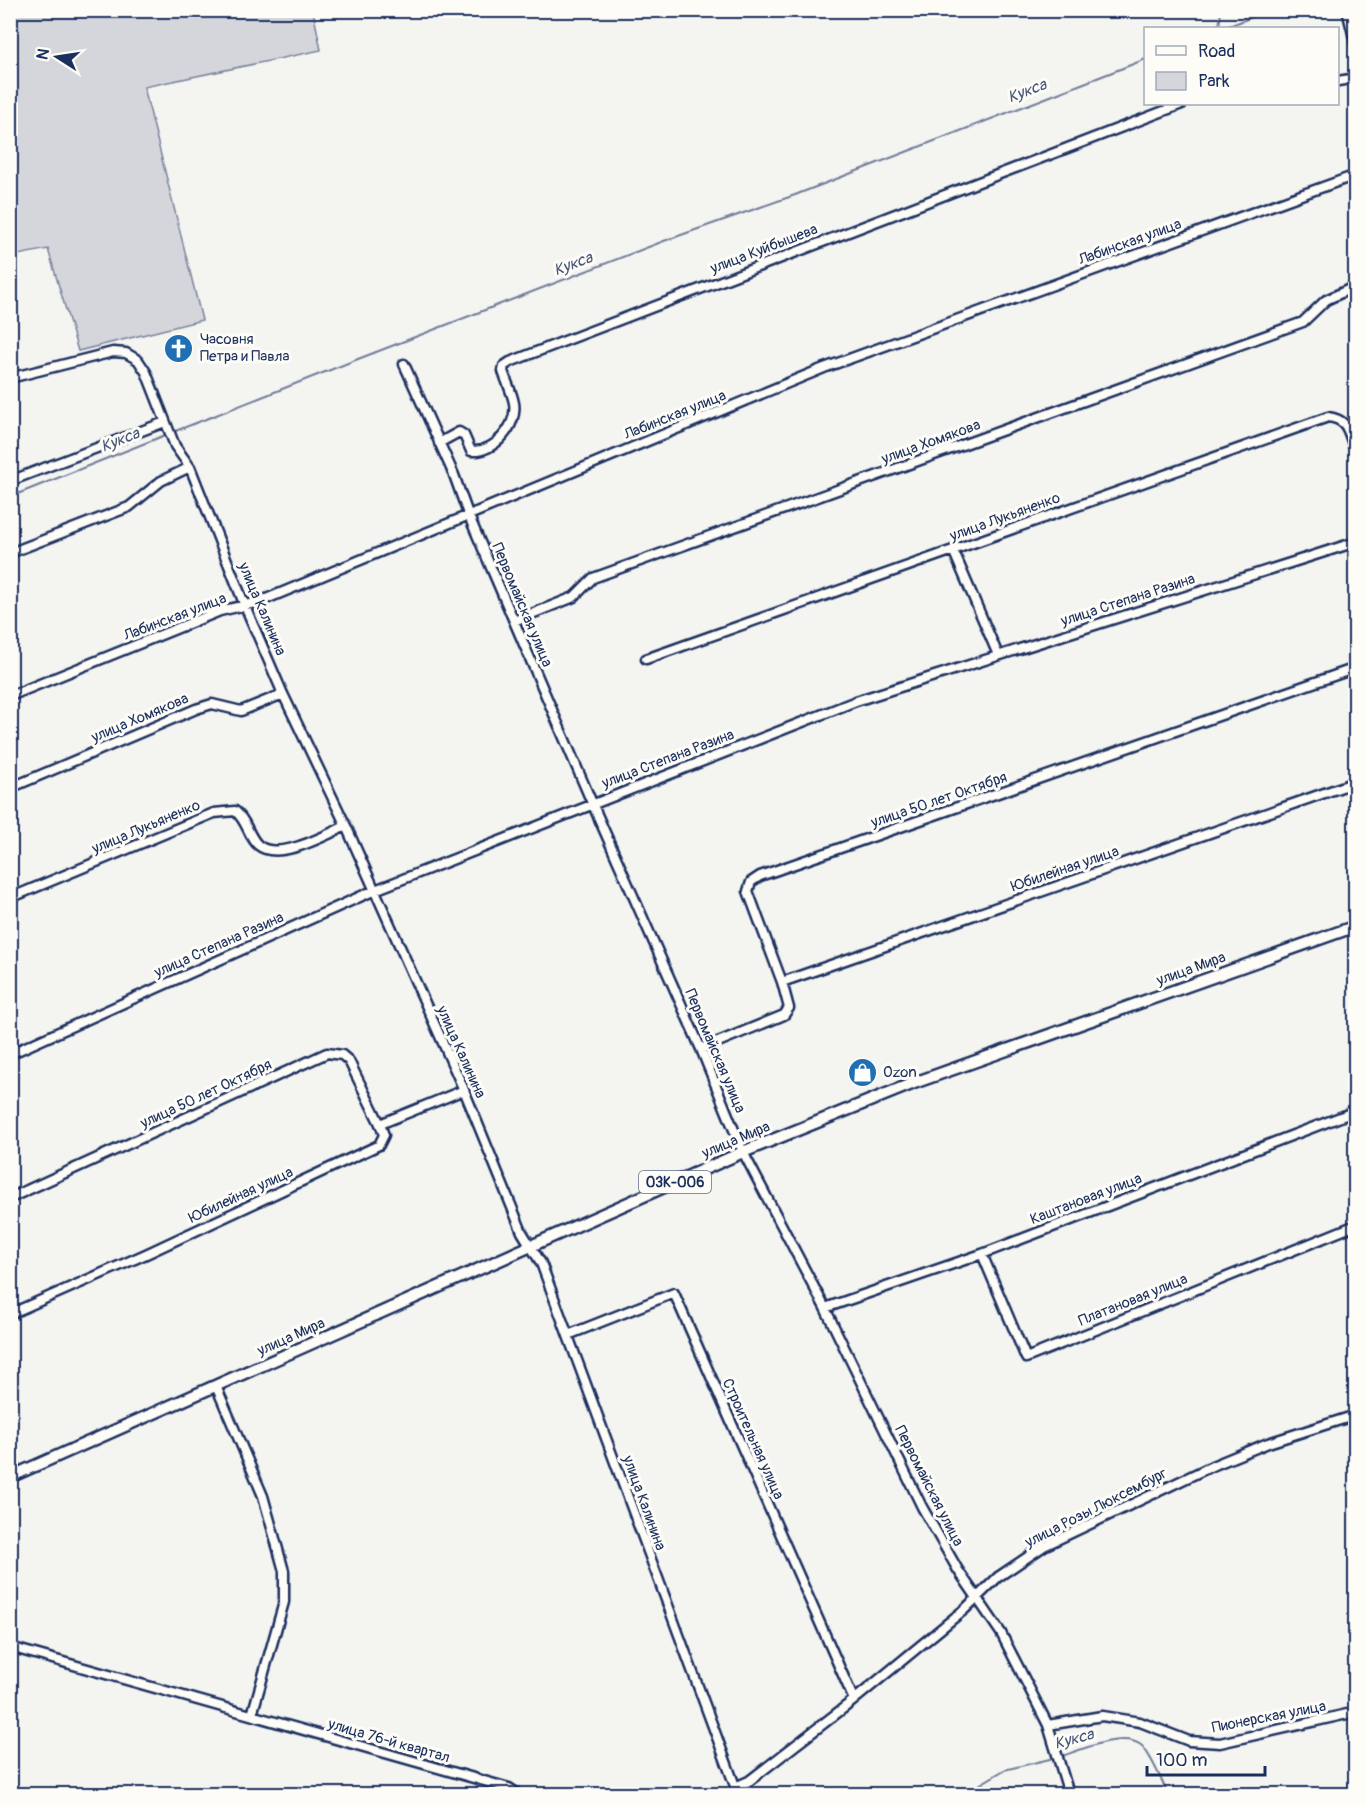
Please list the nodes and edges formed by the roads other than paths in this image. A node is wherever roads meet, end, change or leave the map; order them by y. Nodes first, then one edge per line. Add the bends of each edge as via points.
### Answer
1 (1347, 10) edge
2 (1356, 46) edge
3 (1356, 78) edge
4 (1339, 81) edge
5 (1179, 105) edge
6 (1356, 175) edge
7 (1356, 286) edge
8 (404, 364) dead end
9 (10, 378) edge
10 (167, 425) junction
11 (439, 443) junction
12 (1356, 451) edge
13 (190, 466) junction
14 (10, 481) edge
15 (468, 514) junction
16 (1356, 542) edge
17 (953, 550) junction
18 (10, 553) edge
19 (245, 606) junction
20 (514, 621) junction
21 (998, 655) junction
22 (646, 659) dead end
23 (1356, 668) edge
24 (283, 694) junction
25 (10, 696) edge
26 (1356, 782) edge
27 (10, 788) edge
28 (592, 803) junction
29 (346, 826) junction
30 (375, 890) junction
31 (10, 898) edge
32 (1356, 926) edge
33 (782, 982) junction
34 (701, 1049) junction
35 (10, 1054) edge
36 (464, 1090) junction
37 (1356, 1111) edge
38 (380, 1124) junction
39 (743, 1152) junction
40 (10, 1198) edge
41 (1356, 1225) edge
42 (531, 1246) junction
43 (982, 1254) junction
44 (825, 1308) junction
45 (10, 1314) edge
46 (568, 1335) junction
47 (216, 1386) junction
48 (1356, 1415) edge
49 (10, 1477) edge
50 (976, 1599) junction
51 (10, 1647) edge
52 (854, 1700) junction
53 (1356, 1712) edge
54 (252, 1715) junction
55 (1048, 1725) junction
56 (737, 1791) edge
57 (518, 1794) edge
58 (1069, 1794) edge

1 - 2 street
3 - 4 street
5 - 11 street, улица Куйбышева via 510,362 503,371 514,403 513,420 499,441 471,451 459,432
6 - 15 street, Лабинская улица via 824,368
7 - 20 street, улица Хомякова via 1326,300 1303,322 593,578 574,597
8 - 11 street, Первомайская улица
9 - 10 street, улица Калинина via 113,352 126,353 138,360 146,372
10 - 13 street, улица Калинина via 175,446
10 - 14 street
11 - 15 street, Первомайская улица
12 - 17 street, улица Лукьяненко via 1346,425 1328,417
13 - 18 street via 161,481 129,507
13 - 19 street, улица Калинина
15 - 19 street, Лабинская улица
15 - 20 street, Первомайская улица
16 - 21 street, улица Степана Разина
17 - 21 street
17 - 22 street, улица Лукьяненко
19 - 24 street, улица Калинина
19 - 25 street, Лабинская улица via 220,611
20 - 28 street, Первомайская улица
21 - 28 street, улица Степана Разина via 856,701
23 - 33 street, улица 50 лет Октября via 760,876 751,882 748,891
24 - 27 street, улица Хомякова via 241,711 212,704 196,709
24 - 29 street, улица Калинина
26 - 33 street, Юбилейная улица
28 - 30 street, улица Степана Разина
28 - 34 street, Первомайская улица
29 - 30 street, улица Калинина
29 - 31 street, улица Лукьяненко via 285,851 270,851 257,844 242,816 235,811 214,813
30 - 35 street, улица Степана Разина
30 - 36 street, улица Калинина
32 - 39 main road, улица Мира / 03К-006 via 914,1083
33 - 34 street, улица 50 лет Октября via 789,1008 784,1015
34 - 39 street, Первомайская улица
36 - 38 street
36 - 42 street, улица Калинина
37 - 43 street, Каштановая улица
38 - 40 street, улица 50 лет Октября via 349,1061 342,1054 327,1053
38 - 45 street, Юбилейная улица via 384,1136 379,1145
39 - 42 main road, улица Мира / 03К-006
39 - 44 street, Первомайская улица
41 - 43 street, Платановая улица via 1026,1358
42 - 46 street, улица Калинина
42 - 47 main road, улица Мира / 03К-006
43 - 44 street, Каштановая улица
44 - 50 street, Первомайская улица via 922,1507
46 - 52 street, Строительная улица via 674,1293
46 - 56 street, улица Калинина
47 - 49 main road, улица Мира / 03К-006
47 - 54 street via 263,1496 284,1571 284,1602
48 - 50 street, улица Розы Люксембург via 1212,1466 1044,1545 998,1577
50 - 52 street, улица Розы Люксембург
50 - 55 street, Первомайская улица via 1001,1633
51 - 54 street, улица 76-й квартал
52 - 56 street, улица Розы Люксембург
53 - 55 street, Пионерская улица via 1220,1743 1189,1741 1140,1722 1102,1716
54 - 57 street, улица 76-й квартал via 509,1788
55 - 58 street, Первомайская улица

